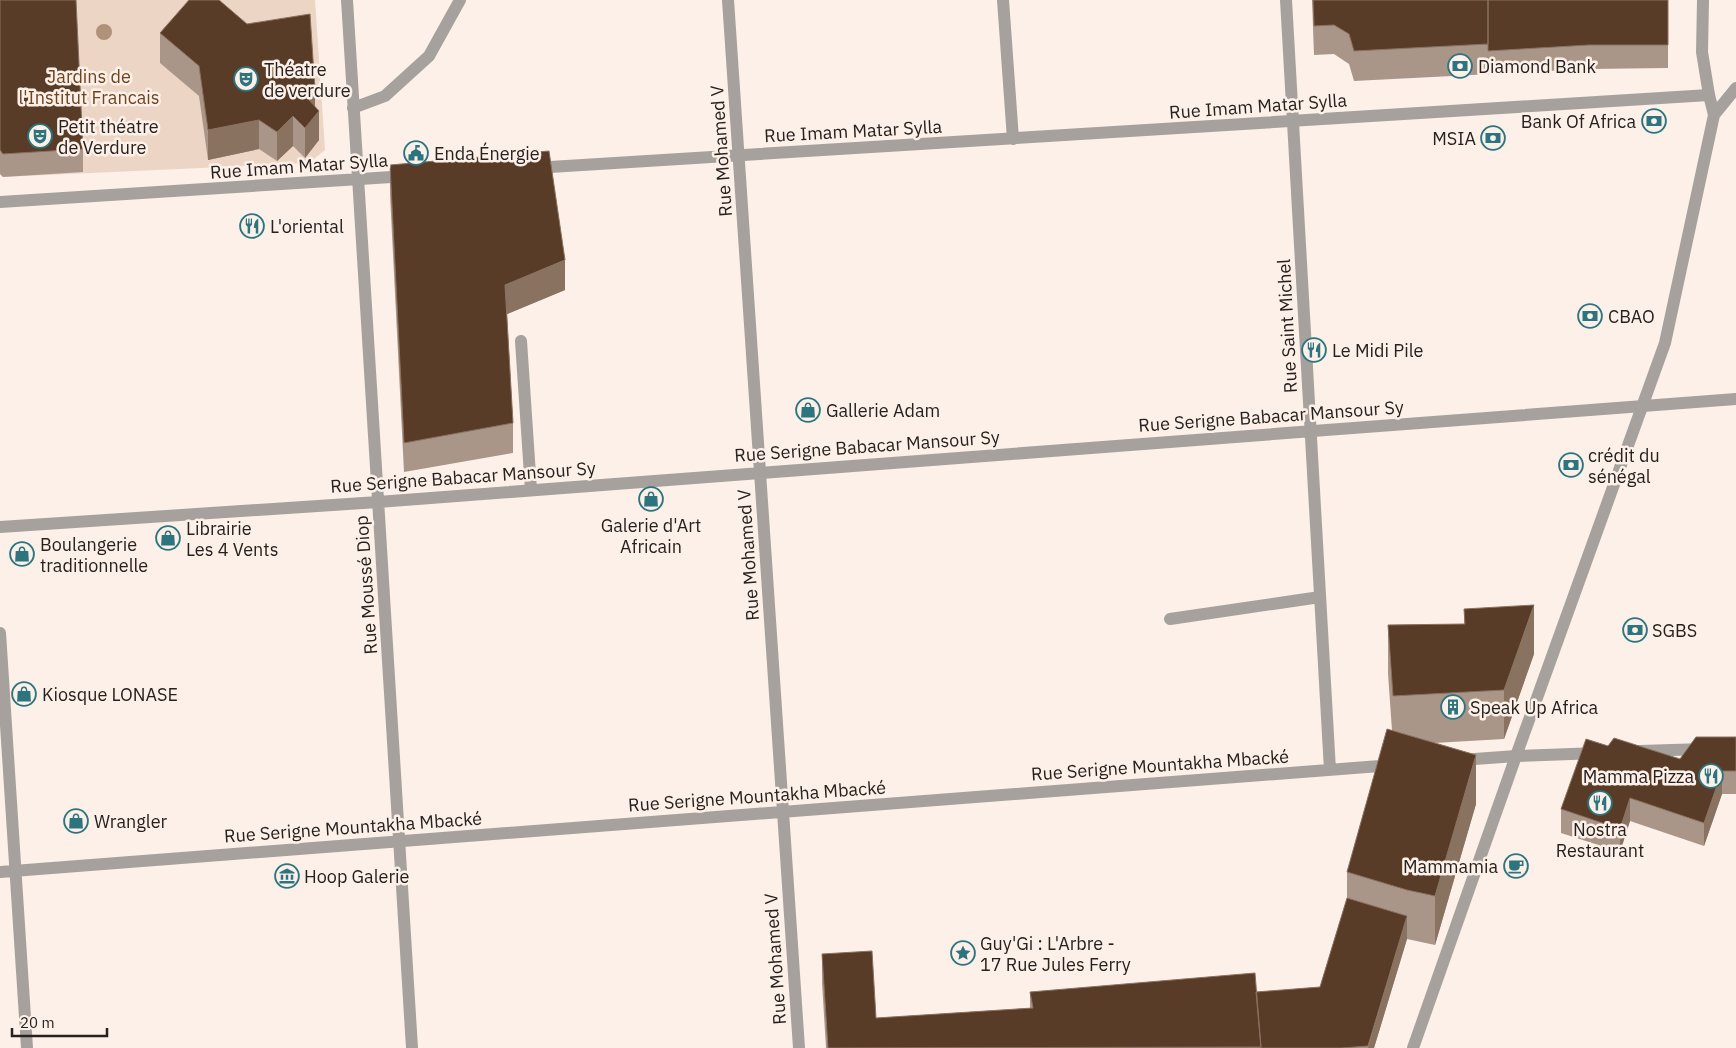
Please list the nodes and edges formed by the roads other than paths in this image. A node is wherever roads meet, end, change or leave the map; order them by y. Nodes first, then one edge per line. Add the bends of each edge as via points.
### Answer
1 (347, 0) edge
2 (460, 0) edge
3 (728, 0) edge
4 (1003, 0) edge
5 (1286, 0) edge
6 (1703, 0) edge
7 (1736, 88) edge
8 (1709, 95) junction
9 (354, 108) junction
10 (1714, 115) junction
11 (1292, 121) junction
12 (1013, 139) junction
13 (738, 156) junction
14 (524, 169) edge
15 (417, 176) edge
16 (358, 180) junction
17 (0, 202) edge
18 (521, 341) dead end
19 (1736, 400) edge
20 (1643, 406) junction
21 (1310, 430) junction
22 (760, 472) junction
23 (531, 490) junction
24 (378, 502) junction
25 (0, 527) edge
26 (1320, 597) junction
27 (1170, 619) dead end
28 (0, 634) edge
29 (1736, 748) edge
30 (1612, 752) edge
31 (1631, 752) edge
32 (1516, 756) junction
33 (1447, 761) edge
34 (1408, 764) edge
35 (1330, 770) junction
36 (783, 812) junction
37 (399, 841) junction
38 (16, 871) junction
39 (0, 872) edge
40 (27, 1048) edge
41 (412, 1048) edge
42 (799, 1048) edge
43 (1413, 1048) edge

1 - 9 street, Rue Moussé Diop
2 - 9 street via 429,56 385,96
3 - 13 street, Rue Mohamed V
4 - 12 street
5 - 11 street, Rue Saint Michel
6 - 8 street via 1702,52
7 - 10 street
8 - 10 street
8 - 11 street, Rue Imam Matar Sylla
9 - 16 street, Rue Moussé Diop
10 - 20 street via 1665,344
11 - 12 street, Rue Imam Matar Sylla
11 - 21 street, Rue Saint Michel
12 - 13 street, Rue Imam Matar Sylla
13 - 14 street, Rue Imam Matar Sylla
13 - 22 street, Rue Mohamed V
15 - 16 street, Rue Imam Matar Sylla
16 - 17 street, Rue Imam Matar Sylla
16 - 24 street, Rue Moussé Diop
18 - 23 street
19 - 20 street, Rue Serigne Babacar Mansour Sy
20 - 21 street, Rue Serigne Babacar Mansour Sy
20 - 32 street
21 - 22 street, Rue Serigne Babacar Mansour Sy
21 - 26 street, Rue Saint Michel
22 - 23 street, Rue Serigne Babacar Mansour Sy
22 - 36 street, Rue Mohamed V
23 - 24 street, Rue Serigne Babacar Mansour Sy
24 - 25 street, Rue Serigne Babacar Mansour Sy
24 - 37 street, Rue Moussé Diop
26 - 27 street
26 - 35 street, Rue Saint Michel
28 - 38 street
29 - 31 street
30 - 32 street
32 - 33 street
32 - 43 street
34 - 35 street, Rue Serigne Mountakha Mbacké
35 - 36 street, Rue Serigne Mountakha Mbacké
36 - 37 street, Rue Serigne Mountakha Mbacké
36 - 42 street, Rue Mohamed V
37 - 38 street, Rue Serigne Mountakha Mbacké
37 - 41 street, Rue Moussé Diop
38 - 39 street, Rue Serigne Mountakha Mbacké
38 - 40 street

